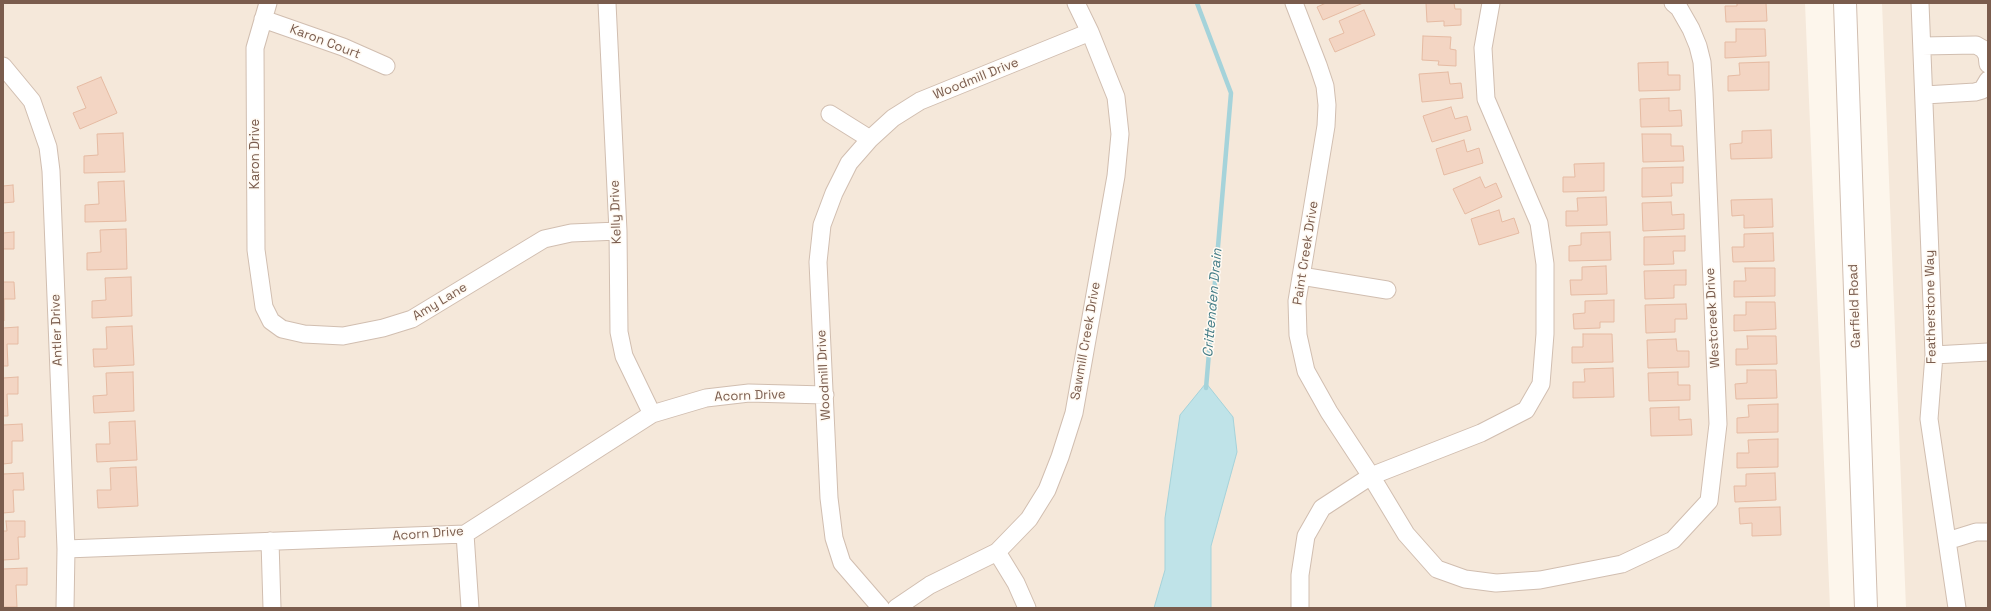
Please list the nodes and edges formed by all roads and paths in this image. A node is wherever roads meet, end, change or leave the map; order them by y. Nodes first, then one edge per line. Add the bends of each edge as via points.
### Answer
1 (268, 3) edge
2 (607, 3) edge
3 (1076, 3) edge
4 (1294, 3) edge
5 (1491, 3) edge
6 (1673, 3) edge
7 (1845, 3) edge
8 (1920, 3) edge
9 (263, 19) junction
10 (1090, 32) junction
11 (1922, 46) junction
12 (1988, 64) edge
13 (3, 66) edge
14 (386, 66) dead end
15 (1988, 80) edge
16 (1925, 95) junction
17 (830, 114) dead end
18 (870, 139) junction
19 (618, 231) junction
20 (1301, 276) junction
21 (1387, 290) dead end
22 (264, 306) joint
23 (1988, 352) edge
24 (1934, 355) junction
25 (825, 395) junction
26 (652, 414) junction
27 (1370, 476) junction
28 (1988, 532) edge
29 (465, 534) junction
30 (270, 541) junction
31 (1947, 541) junction
32 (66, 549) junction
33 (997, 552) junction
34 (66, 608) edge
35 (272, 608) edge
36 (470, 608) edge
37 (880, 608) edge
38 (896, 608) edge
39 (1027, 608) edge
40 (1300, 608) edge
41 (1866, 608) edge
42 (1957, 608) edge

1 - 9 street, Karon Drive
2 - 19 street, Kelly Drive
3 - 10 street, Sawmill Creek Drive
4 - 20 street, Paint Creek Drive via 1318,65 1326,105 1326,126
5 - 27 street via 1483,48 1486,99 1539,223 1545,264 1545,341 1541,384 1526,410 1481,433
6 - 27 street, Westcreek Drive via 1679,8 1691,29 1702,62 1718,424 1710,501 1673,540 1622,564 1540,580 1496,584 1465,580 1437,569 1406,534
7 - 41 street, Garfield Road
8 - 11 street, Featherstone Way
9 - 14 street, Karon Court
9 - 22 street, Karon Drive via 255,56 256,250
10 - 18 street, Woodmill Drive via 920,101 893,118
10 - 33 street, Sawmill Creek Drive via 1116,97 1120,134 1116,176 1080,380 1074,413 1047,490 1029,519
11 - 12 street via 1976,45 1987,55
11 - 16 street, Featherstone Way
13 - 32 street, Antler Drive via 32,101 49,153
15 - 16 street via 1982,90 1975,92
16 - 24 street, Featherstone Way
17 - 18 street
18 - 25 street, Woodmill Drive via 849,163 822,225 818,262
19 - 22 street, Amy Lane via 571,233 544,239 412,319 383,328 343,336 304,334 282,329 271,321
19 - 26 street, Kelly Drive via 619,332 624,356
20 - 21 street
20 - 27 street, Paint Creek Drive via 1296,318 1306,371
23 - 24 street
24 - 31 street, Featherstone Way via 1929,419
25 - 26 street, Acorn Drive via 749,393 713,397
25 - 37 street, Woodmill Drive via 829,498 834,538 842,563
26 - 29 street, Acorn Drive
27 - 40 street via 1322,508 1306,536 1300,575
28 - 31 street via 1976,532
29 - 30 street, Acorn Drive
29 - 36 street
30 - 32 street, Acorn Drive
30 - 35 street
31 - 42 street, Featherstone Way
32 - 34 street, Antler Drive
33 - 38 street, Sawmill Creek Drive via 930,585
33 - 39 street

